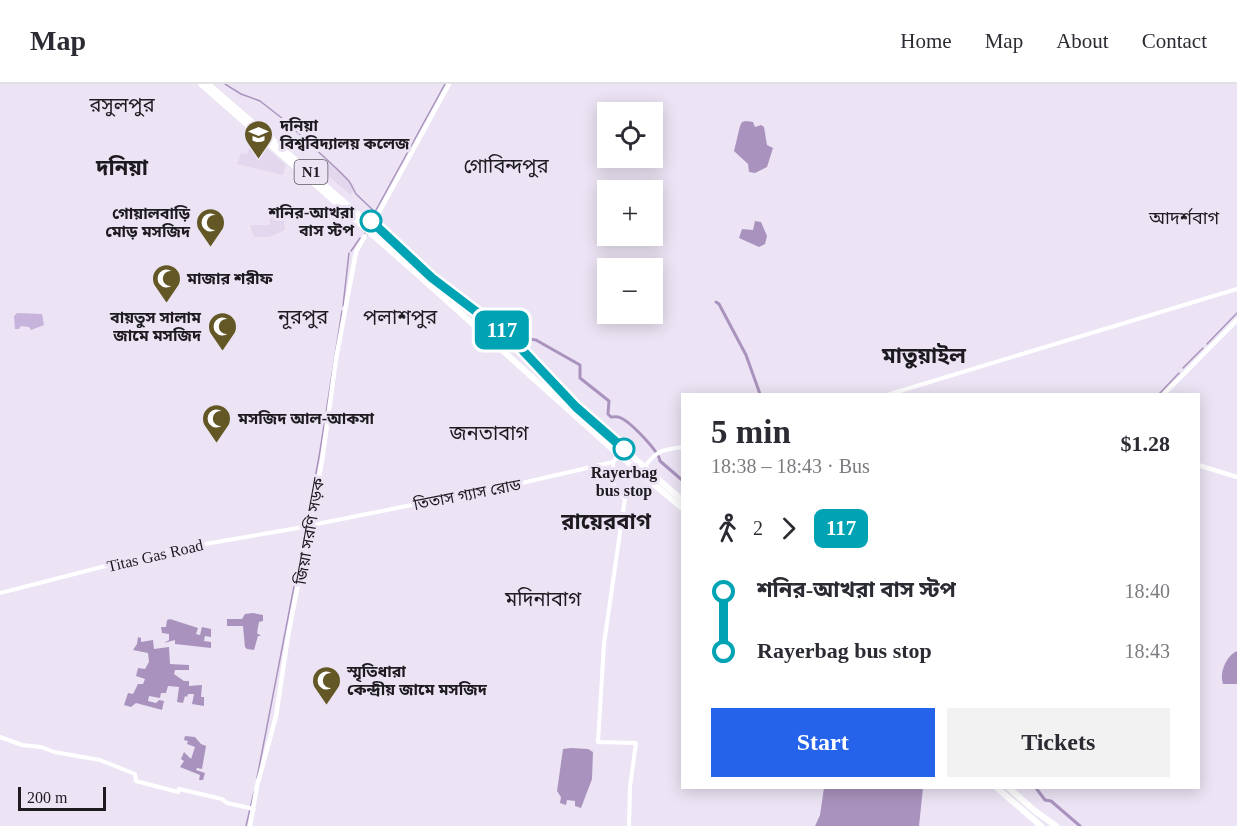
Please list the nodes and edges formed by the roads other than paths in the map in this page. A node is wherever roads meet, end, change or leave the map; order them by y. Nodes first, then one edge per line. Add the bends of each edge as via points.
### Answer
1 (201, 84) edge
2 (210, 84) edge
3 (449, 84) edge
4 (377, 216) tunnel mouth
5 (366, 236) tunnel mouth
6 (432, 278) junction
7 (1237, 289) edge
8 (1237, 320) edge
9 (499, 328) junction
10 (487, 337) junction
11 (512, 339) junction
12 (505, 353) junction
13 (893, 393) edge
14 (1165, 393) edge
15 (607, 434) junction
16 (681, 447) edge
17 (619, 454) junction
18 (613, 462) junction
19 (646, 465) junction
20 (1200, 466) edge
21 (1237, 477) edge
22 (681, 495) edge
23 (681, 500) edge
24 (681, 507) edge
25 (307, 525) junction
26 (0, 593) edge
27 (0, 737) edge
28 (998, 789) edge
29 (1011, 789) edge
30 (254, 809) junction
31 (250, 826) edge
32 (629, 826) edge
33 (1041, 826) edge
34 (1056, 826) edge

1 - 10 highway, N1
2 - 6 highway
2 - 6 highway, N1
3 - 4 main road
5 - 25 main road, জিয়া সরণি সড়ক via 356,252 322,462
6 - 9 highway, N1
7 - 13 street
8 - 14 main road
9 - 10 highway via 496,337
9 - 11 highway, N1
10 - 12 highway, N1
11 - 12 highway via 506,343
11 - 15 highway, N1
12 - 17 highway, N1
15 - 19 highway
15 - 23 highway, N1
16 - 19 street via 661,450
17 - 18 street
17 - 24 highway, N1
18 - 25 street, তিতাস গ্যাস রোড
18 - 32 street via 614,493 625,498 603,644 598,742 636,743
19 - 22 highway
20 - 21 main road
25 - 26 street, Titas Gas Road via 164,551
25 - 30 main road, জিয়া সরণি সড়ক via 274,722
27 - 30 street via 100,760 135,774 136,781 149,785 222,798
28 - 33 highway
29 - 34 highway
30 - 31 main road, জিয়া সরণি সড়ক

